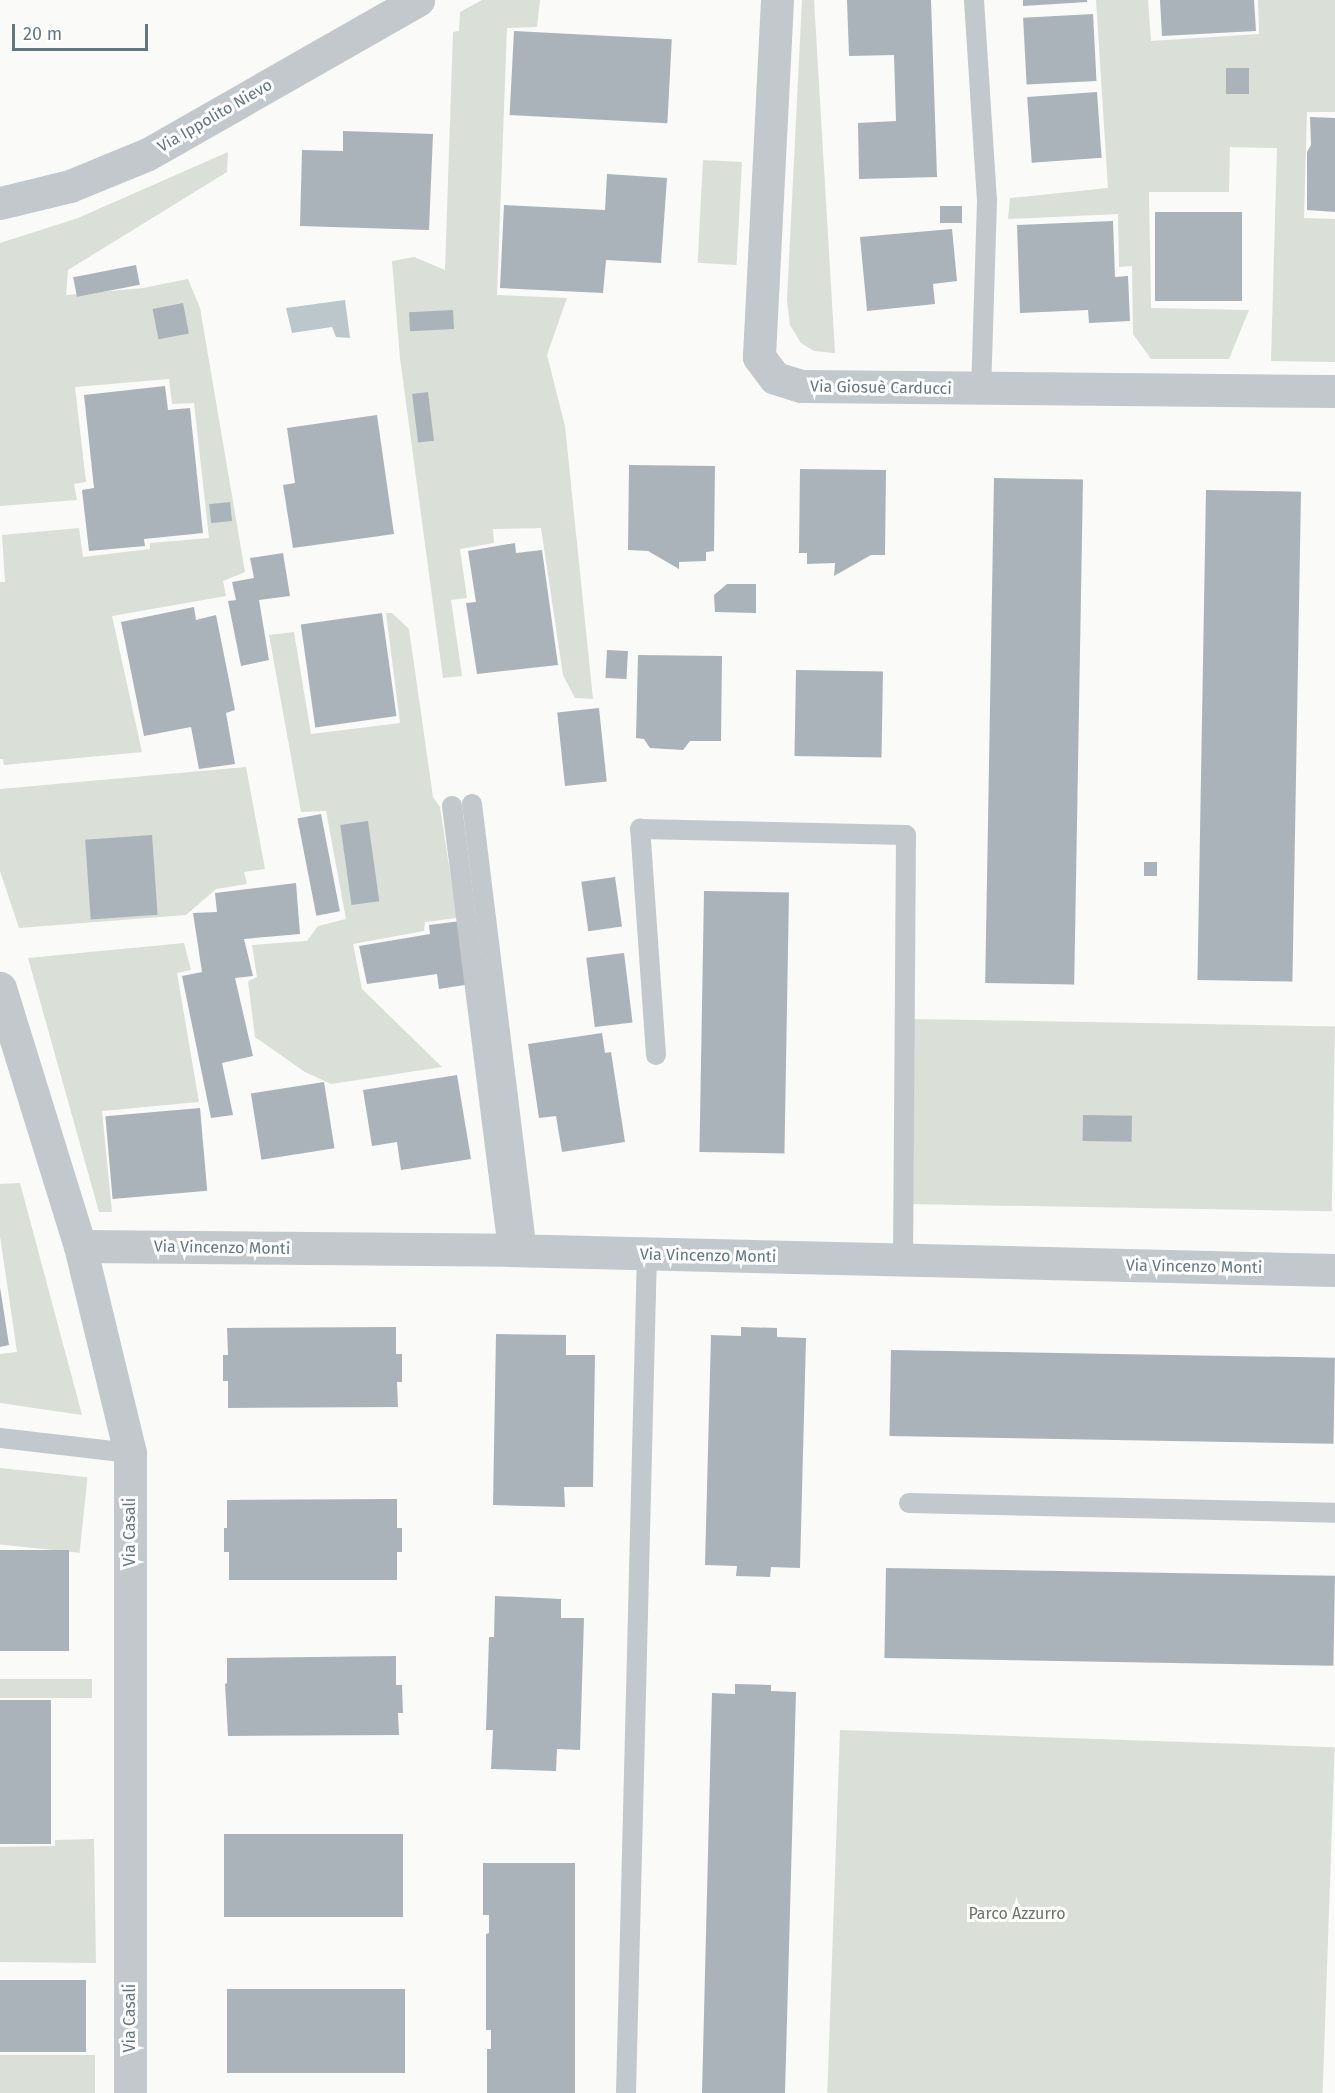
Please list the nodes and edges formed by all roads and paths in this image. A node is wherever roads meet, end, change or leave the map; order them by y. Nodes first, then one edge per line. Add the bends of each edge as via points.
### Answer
1 (418, 0) edge
2 (777, 0) edge
3 (974, 0) edge
4 (0, 203) edge
5 (981, 390) junction
6 (1335, 391) edge
7 (462, 805) dead end
8 (0, 988) edge
9 (656, 1055) dead end
10 (80, 1246) junction
11 (517, 1251) junction
12 (647, 1254) junction
13 (903, 1260) junction
14 (1335, 1270) edge
15 (0, 1438) edge
16 (130, 1453) junction
17 (909, 1503) dead end
18 (1335, 1513) edge
19 (130, 2093) edge
20 (626, 2093) edge

1 - 4 street, Via Ippolito Nievo via 148,154 70,186
2 - 5 street, Via Giosuè Carducci via 759,357 775,378 801,386
3 - 5 lane via 987,201
5 - 6 street, Via Giosuè Carducci
7 - 11 lane
8 - 10 street, Via Casali
9 - 13 lane via 640,829 906,835
10 - 11 street, Via Vincenzo Monti
10 - 16 street, Via Casali
11 - 12 street, Via Vincenzo Monti
12 - 13 street, Via Vincenzo Monti
12 - 20 lane
13 - 14 street, Via Vincenzo Monti
15 - 16 lane
16 - 19 street, Via Casali
17 - 18 lane

